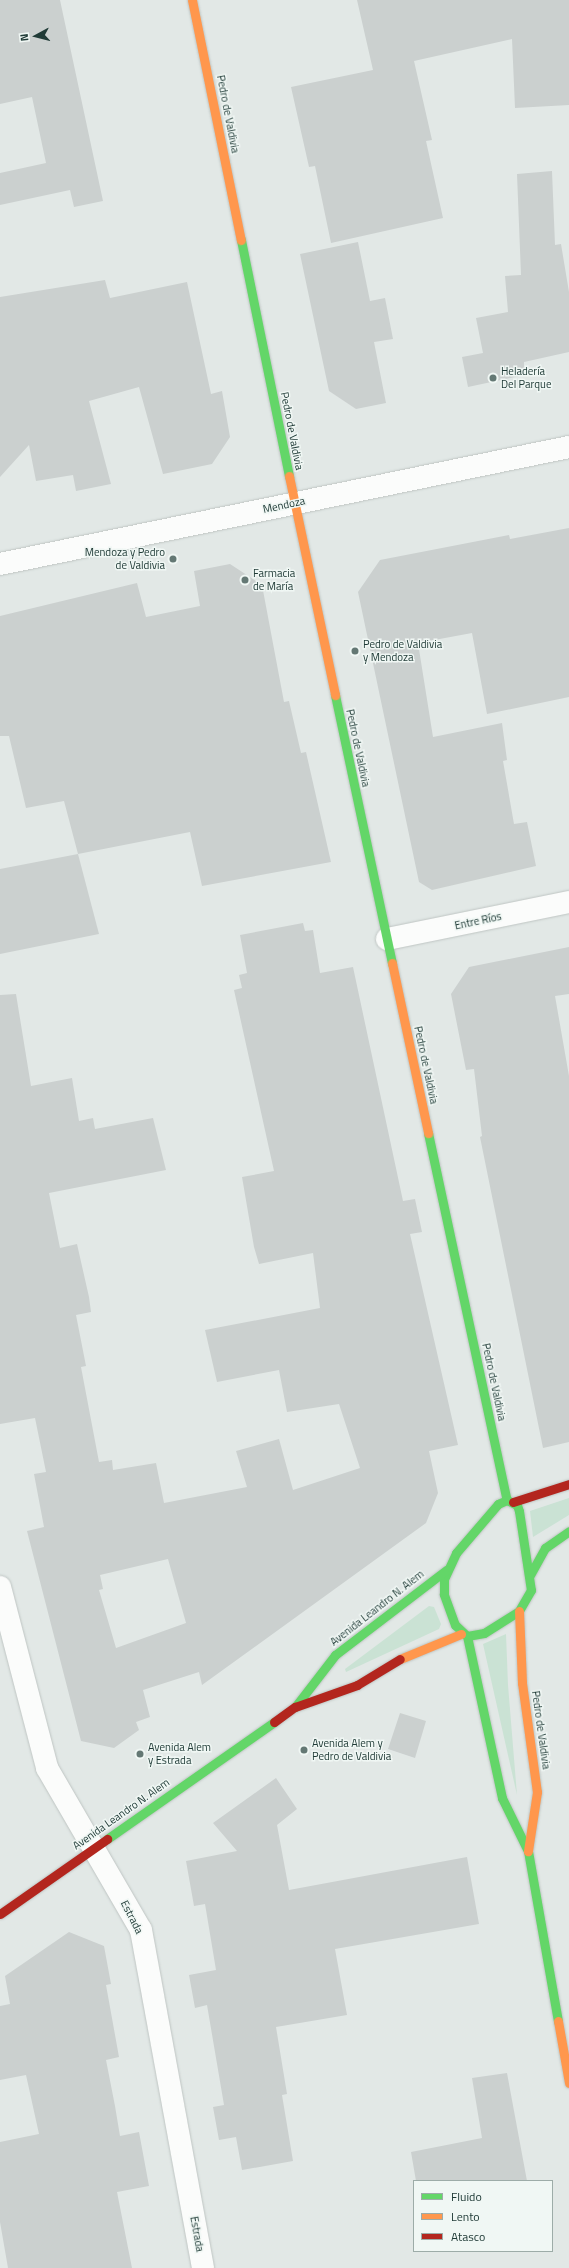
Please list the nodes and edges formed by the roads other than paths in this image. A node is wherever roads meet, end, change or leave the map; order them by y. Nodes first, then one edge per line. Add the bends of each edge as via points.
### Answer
1 (192, 0) edge
2 (569, 447) edge
3 (294, 503) junction
4 (0, 564) edge
5 (569, 902) edge
6 (387, 939) junction
7 (569, 1484) edge
8 (510, 1501) junction
9 (569, 1531) edge
10 (446, 1570) junction
11 (530, 1575) junction
12 (0, 1587) edge
13 (519, 1611) junction
14 (464, 1635) junction
15 (295, 1706) junction
16 (93, 1848) junction
17 (528, 1851) junction
18 (0, 1914) edge
19 (569, 2083) edge
20 (203, 2268) edge

1 - 3 street, Pedro de Valdivia
2 - 3 street, Mendoza
3 - 4 street, Mendoza
3 - 6 street, Pedro de Valdivia
5 - 6 street, Entre Ríos
6 - 8 street, Pedro de Valdivia
7 - 8 street
8 - 10 street, Avenida Leandro N. Alem via 498,1504
8 - 11 street, Pedro de Valdivia via 519,1511
9 - 11 street via 545,1548
10 - 14 street, Pedro de Valdivia via 444,1594
10 - 15 street, Avenida Leandro N. Alem via 335,1655
11 - 13 street via 531,1590
12 - 16 street, Estrada via 47,1768
13 - 14 street, Avenida Leandro N. Alem via 484,1633
13 - 17 street, Pedro de Valdivia via 523,1690 537,1792
14 - 15 street, Avenida Leandro N. Alem via 403,1657 357,1685
14 - 17 street, Pedro de Valdivia via 502,1798
15 - 16 street, Avenida Leandro N. Alem
16 - 18 street, Avenida Leandro N. Alem
16 - 20 street, Estrada via 141,1930
17 - 19 street, Pedro de Valdivia

